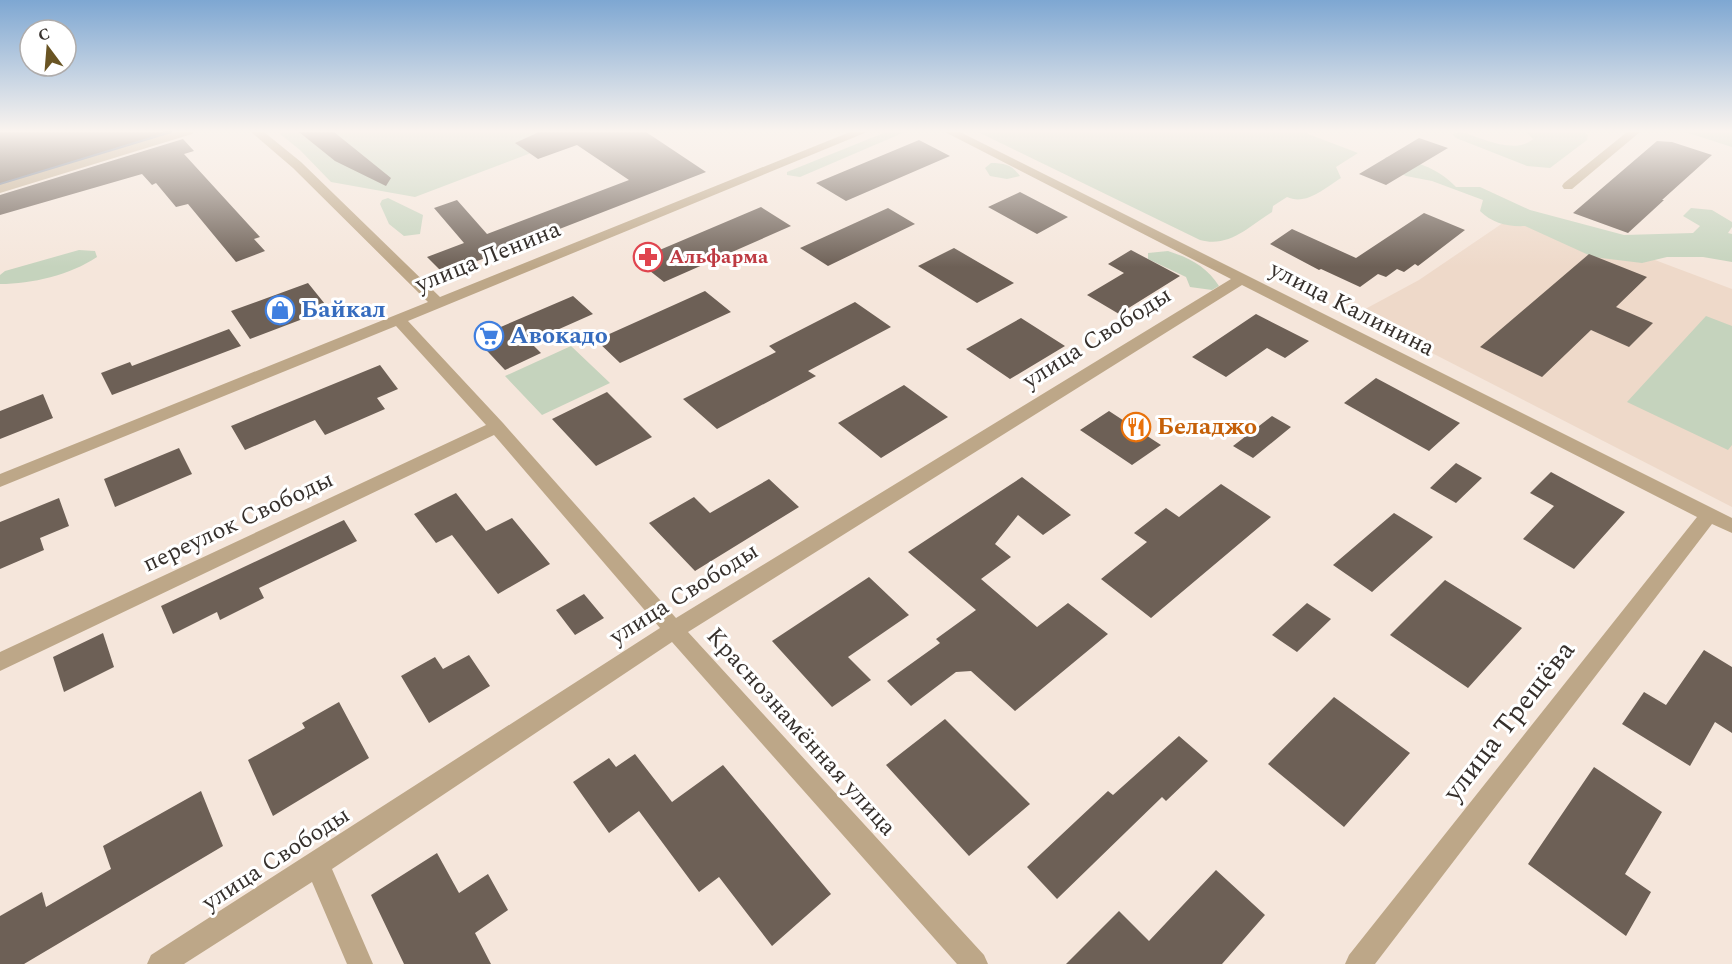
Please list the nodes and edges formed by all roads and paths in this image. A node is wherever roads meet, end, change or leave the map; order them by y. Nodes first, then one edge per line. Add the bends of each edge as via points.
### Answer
1 (40, 177) edge
2 (309, 177) edge
3 (749, 177) edge
4 (1040, 177) edge
5 (1579, 177) edge
6 (1568, 186) dead end
7 (0, 189) edge
8 (1242, 279) junction
9 (437, 303) junction
10 (398, 319) junction
11 (498, 427) junction
12 (0, 481) edge
13 (1709, 515) junction
14 (1732, 526) edge
15 (674, 630) junction
16 (0, 662) edge
17 (317, 864) junction
18 (160, 964) edge
19 (360, 964) edge
20 (975, 964) edge
21 (1358, 964) edge

1 - 7 street
2 - 9 street
3 - 9 street, улица Ленина
4 - 8 street, улица Калинина
5 - 6 street
8 - 13 street, улица Калинина
8 - 15 street, улица Свободы
9 - 10 street, улица Ленина
10 - 11 street, Краснознамённая улица
10 - 12 street, улица Ленина
11 - 15 street, Краснознамённая улица
11 - 16 street, переулок Свободы
13 - 14 street, улица Калинина
13 - 21 street, улица Трещёва
15 - 17 street, улица Свободы
15 - 20 street, Краснознамённая улица
17 - 18 street, улица Свободы
17 - 19 street

